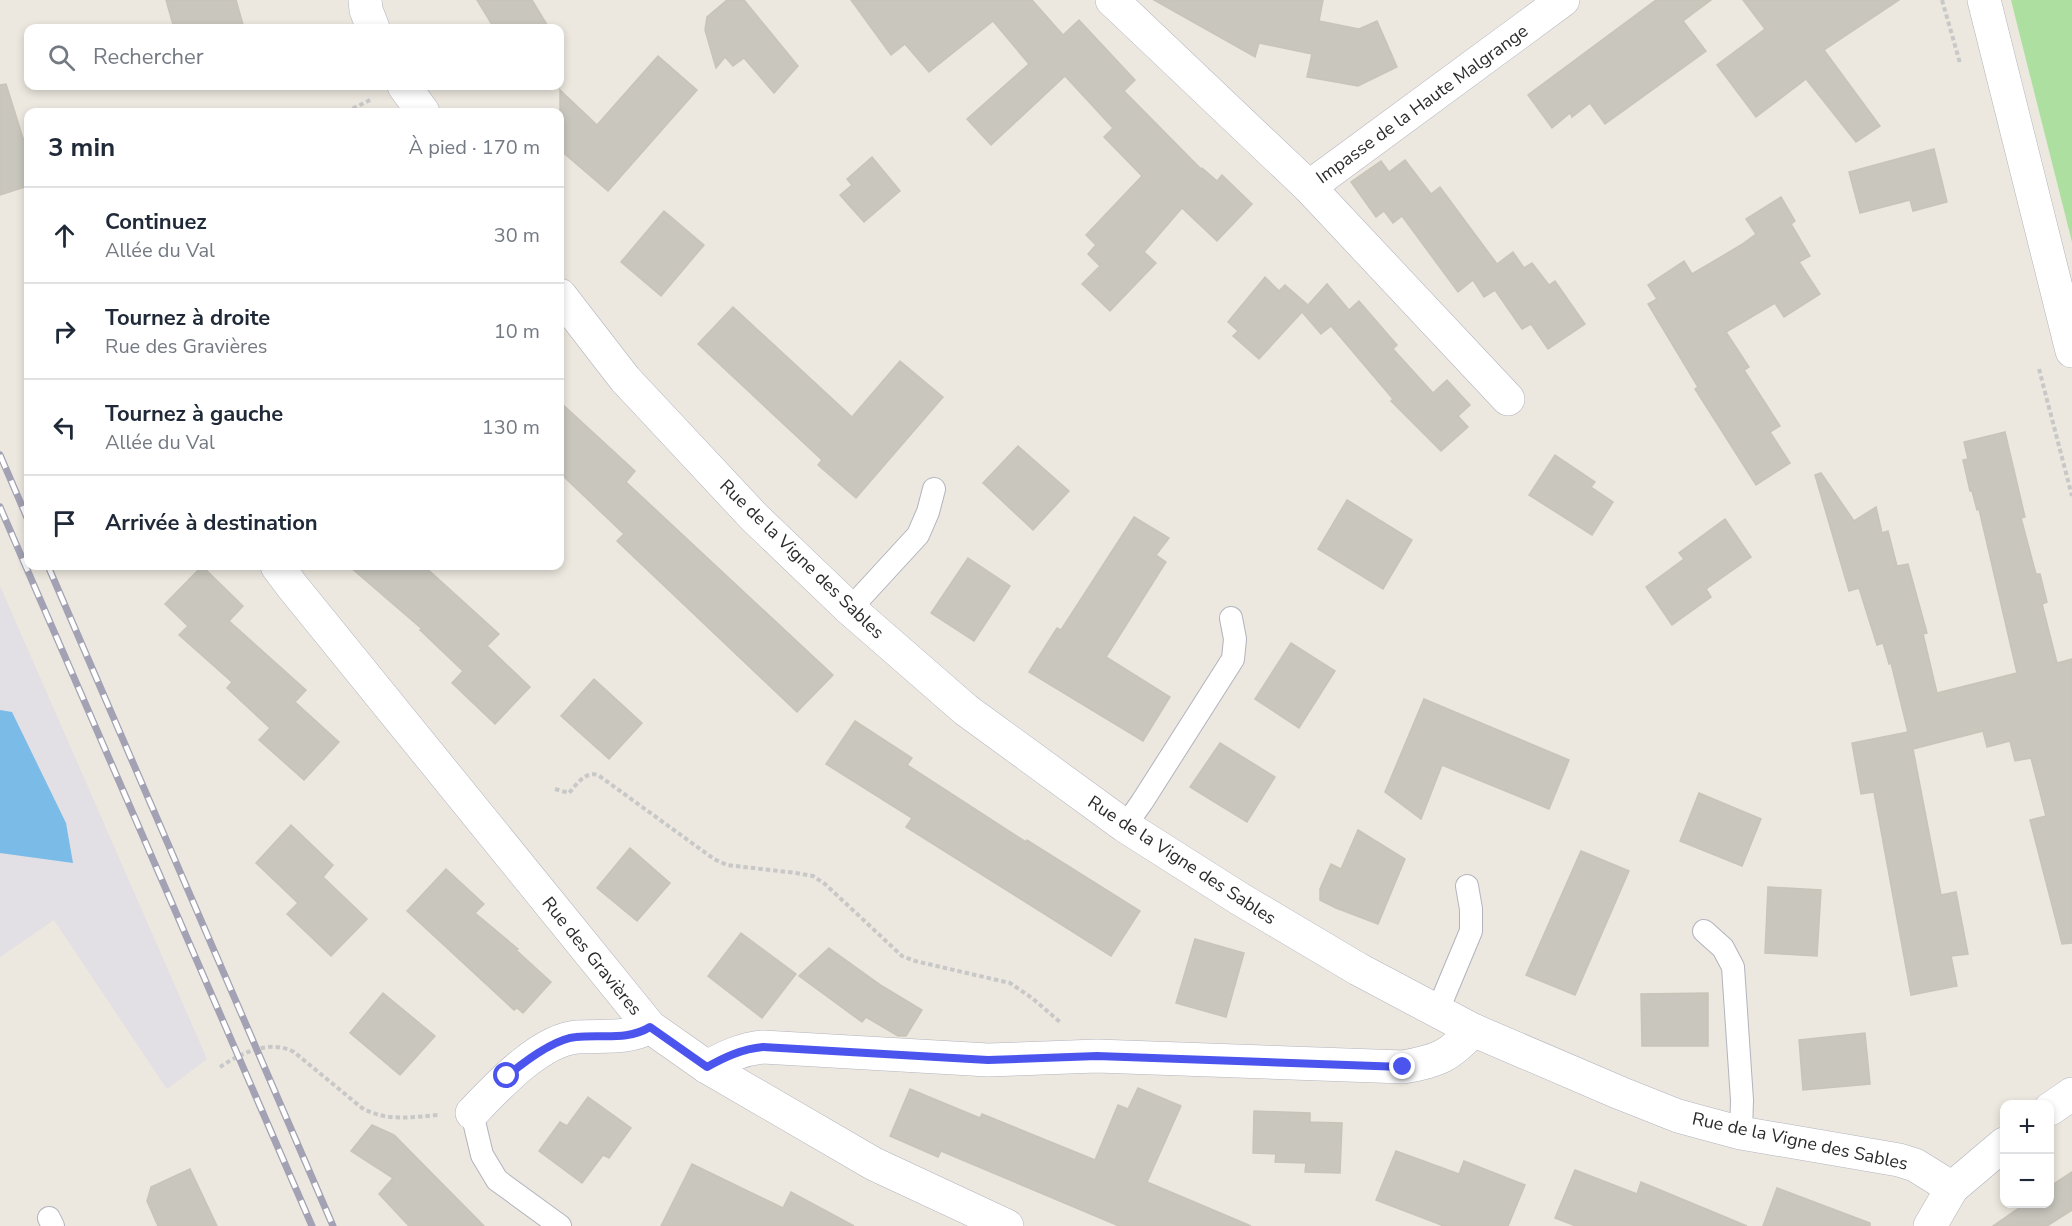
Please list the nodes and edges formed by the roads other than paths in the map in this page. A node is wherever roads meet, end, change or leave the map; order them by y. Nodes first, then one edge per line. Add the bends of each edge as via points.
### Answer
1 (365, 0) edge
2 (1112, 0) edge
3 (1563, 0) edge
4 (1984, 0) edge
5 (371, 24) edge
6 (407, 90) edge
7 (420, 108) edge
8 (1309, 187) junction
9 (564, 300) edge
10 (2072, 351) edge
11 (1508, 399) dead end
12 (934, 489) dead end
13 (280, 570) edge
14 (850, 609) junction
15 (1231, 618) dead end
16 (1125, 826) junction
17 (1467, 886) dead end
18 (1704, 931) dead end
19 (1438, 1011) junction
20 (650, 1027) junction
21 (1473, 1030) junction
22 (707, 1067) junction
23 (2072, 1094) edge
24 (2054, 1106) edge
25 (472, 1113) joint
26 (1741, 1133) junction
27 (2000, 1147) edge
28 (1952, 1188) junction
29 (1935, 1223) edge
30 (560, 1226) edge
31 (1007, 1226) edge

1 - 5 street
2 - 8 street, Impasse de la Haute Malgrange
3 - 8 street, Impasse de la Haute Malgrange
4 - 10 street
6 - 7 street
8 - 11 street, Impasse de la Haute Malgrange
9 - 14 street, Rue de la Vigne des Sables via 625,379 753,516
12 - 14 lane via 918,535
13 - 20 street, Rue des Gravières
14 - 16 street, Rue de la Vigne des Sables via 966,710
15 - 16 lane via 1233,659
16 - 19 street, Rue de la Vigne des Sables via 1358,969
17 - 19 lane via 1472,931
18 - 26 lane via 1723,948 1733,967
19 - 21 street, Rue de la Vigne des Sables
20 - 22 street, Rue des Gravières
20 - 25 street via 639,1034 563,1041 524,1063
21 - 22 street via 1456,1049 1428,1063 1403,1067 1082,1056 988,1060 763,1047 749,1048
21 - 26 street, Rue de la Vigne des Sables via 1678,1116
22 - 31 street, Rue des Gravières via 874,1164
23 - 24 street
25 - 30 lane via 482,1155 497,1180
26 - 28 street, Rue de la Vigne des Sables via 1899,1160 1915,1165
27 - 28 street
28 - 29 street

